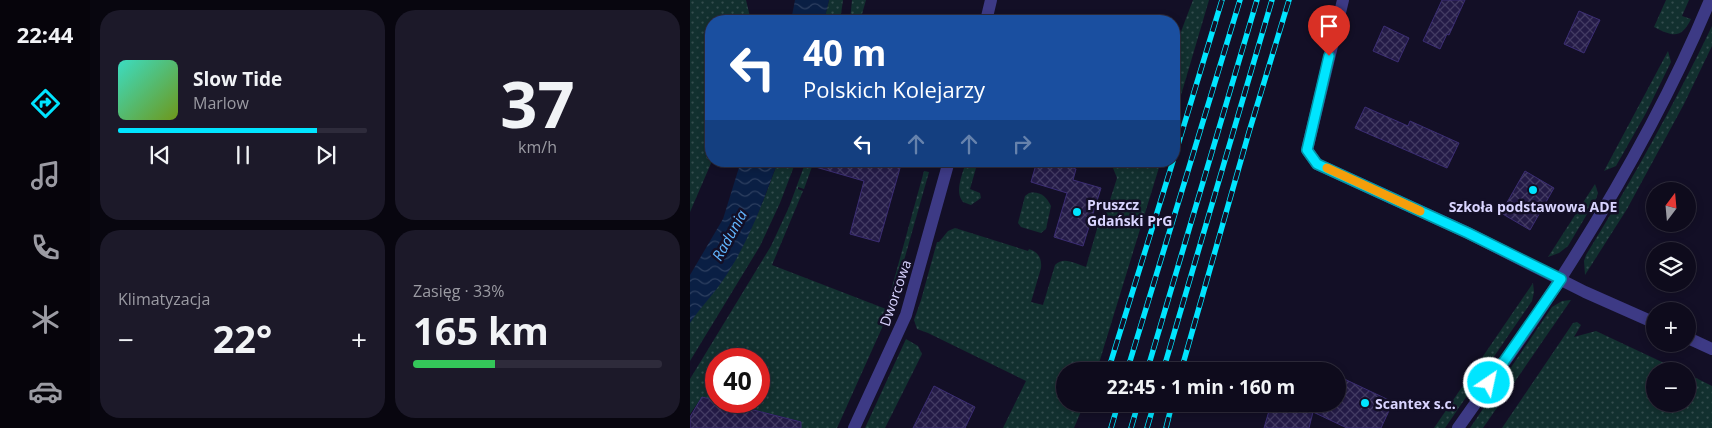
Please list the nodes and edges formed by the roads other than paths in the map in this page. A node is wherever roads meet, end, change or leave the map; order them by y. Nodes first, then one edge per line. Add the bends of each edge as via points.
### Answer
1 (991, 0) edge
2 (1343, 0) edge
3 (1710, 0) edge
4 (987, 15) edge
5 (947, 167) edge
6 (1561, 279) junction
7 (1646, 319) edge
8 (1696, 342) edge
9 (1712, 349) edge
10 (854, 428) edge
11 (1458, 428) edge

1 - 4 street
2 - 6 street via 1307,150 1317,164
3 - 6 street via 1679,72 1617,186
5 - 10 street, Dworcowa via 906,315
6 - 7 street
6 - 11 street
8 - 9 street

